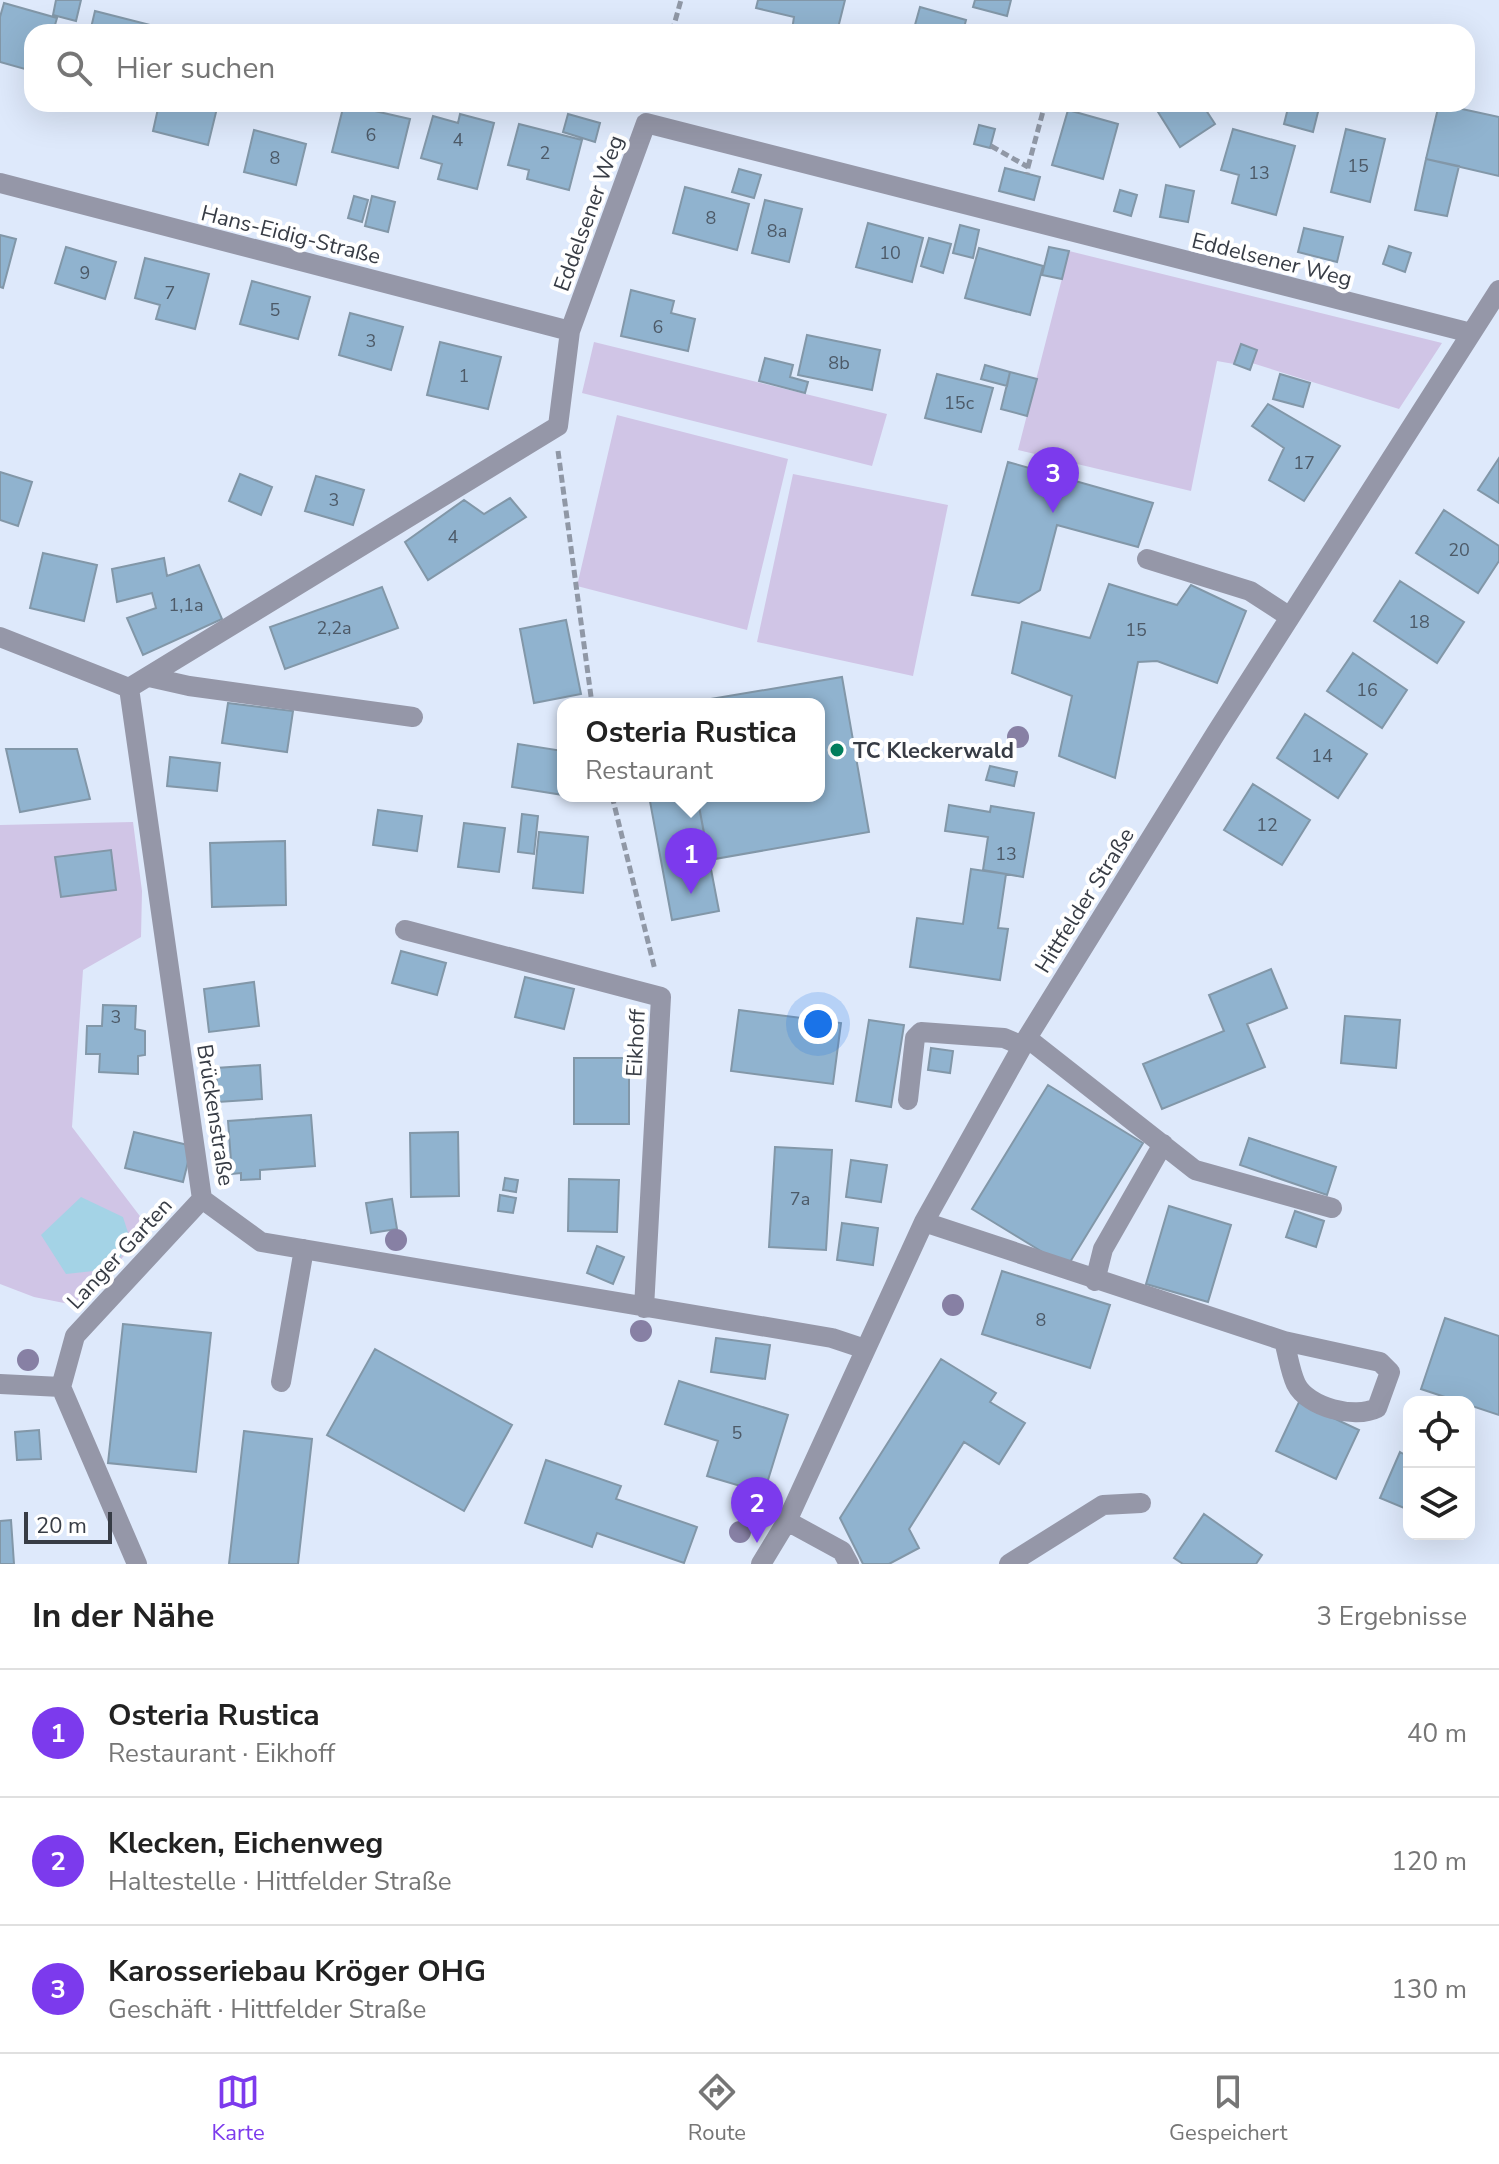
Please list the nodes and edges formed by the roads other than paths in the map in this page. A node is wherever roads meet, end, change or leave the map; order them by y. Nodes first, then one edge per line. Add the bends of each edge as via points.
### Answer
1 (0, 183) edge
2 (1499, 290) edge
3 (570, 331) junction
4 (1471, 333) junction
5 (1147, 559) dead end
6 (1290, 617) junction
7 (0, 637) edge
8 (149, 677) junction
9 (129, 688) junction
10 (413, 717) dead end
11 (405, 930) dead end
12 (1025, 1042) junction
13 (908, 1100) dead end
14 (1163, 1144) junction
15 (202, 1199) junction
16 (1332, 1208) dead end
17 (924, 1222) junction
18 (304, 1249) junction
19 (1095, 1281) junction
20 (644, 1308) junction
21 (1284, 1341) junction
22 (865, 1349) junction
23 (281, 1382) dead end
24 (0, 1384) edge
25 (61, 1387) junction
26 (1141, 1503) dead end
27 (787, 1521) junction
28 (137, 1564) edge
29 (761, 1564) edge
30 (849, 1564) edge
31 (1009, 1564) edge

1 - 3 street, Hans-Eidig-Straße
2 - 4 street, Hittfelder Straße
3 - 4 street, Eddelsener Weg via 646,123
3 - 8 street, Eddelsener Weg via 558,426
4 - 6 street, Hittfelder Straße
5 - 6 street via 1250,591
6 - 12 street, Hittfelder Straße
7 - 9 street
8 - 9 street
8 - 10 street
9 - 15 street, Brückenstraße
11 - 20 street, Eikhoff via 661,997
12 - 13 street via 921,1032 915,1038
12 - 14 street
12 - 17 street, Hittfelder Straße
14 - 16 street via 1195,1170
14 - 19 street via 1103,1249
15 - 18 street, Brückenstraße via 260,1242
15 - 25 street, Langer Garten via 75,1336
17 - 19 street
17 - 22 street, Hittfelder Straße
18 - 20 street, Brückenstraße
18 - 23 street
19 - 21 street
20 - 22 street, Brückenstraße via 832,1338
21 - 21 street via 1380,1362 1390,1372 1377,1408 1350,1413 1307,1398 1297,1386
22 - 27 street, Hittfelder Straße
24 - 25 street
25 - 28 street
26 - 31 street via 1103,1505
27 - 29 street, Hittfelder Straße
27 - 30 street via 842,1551

